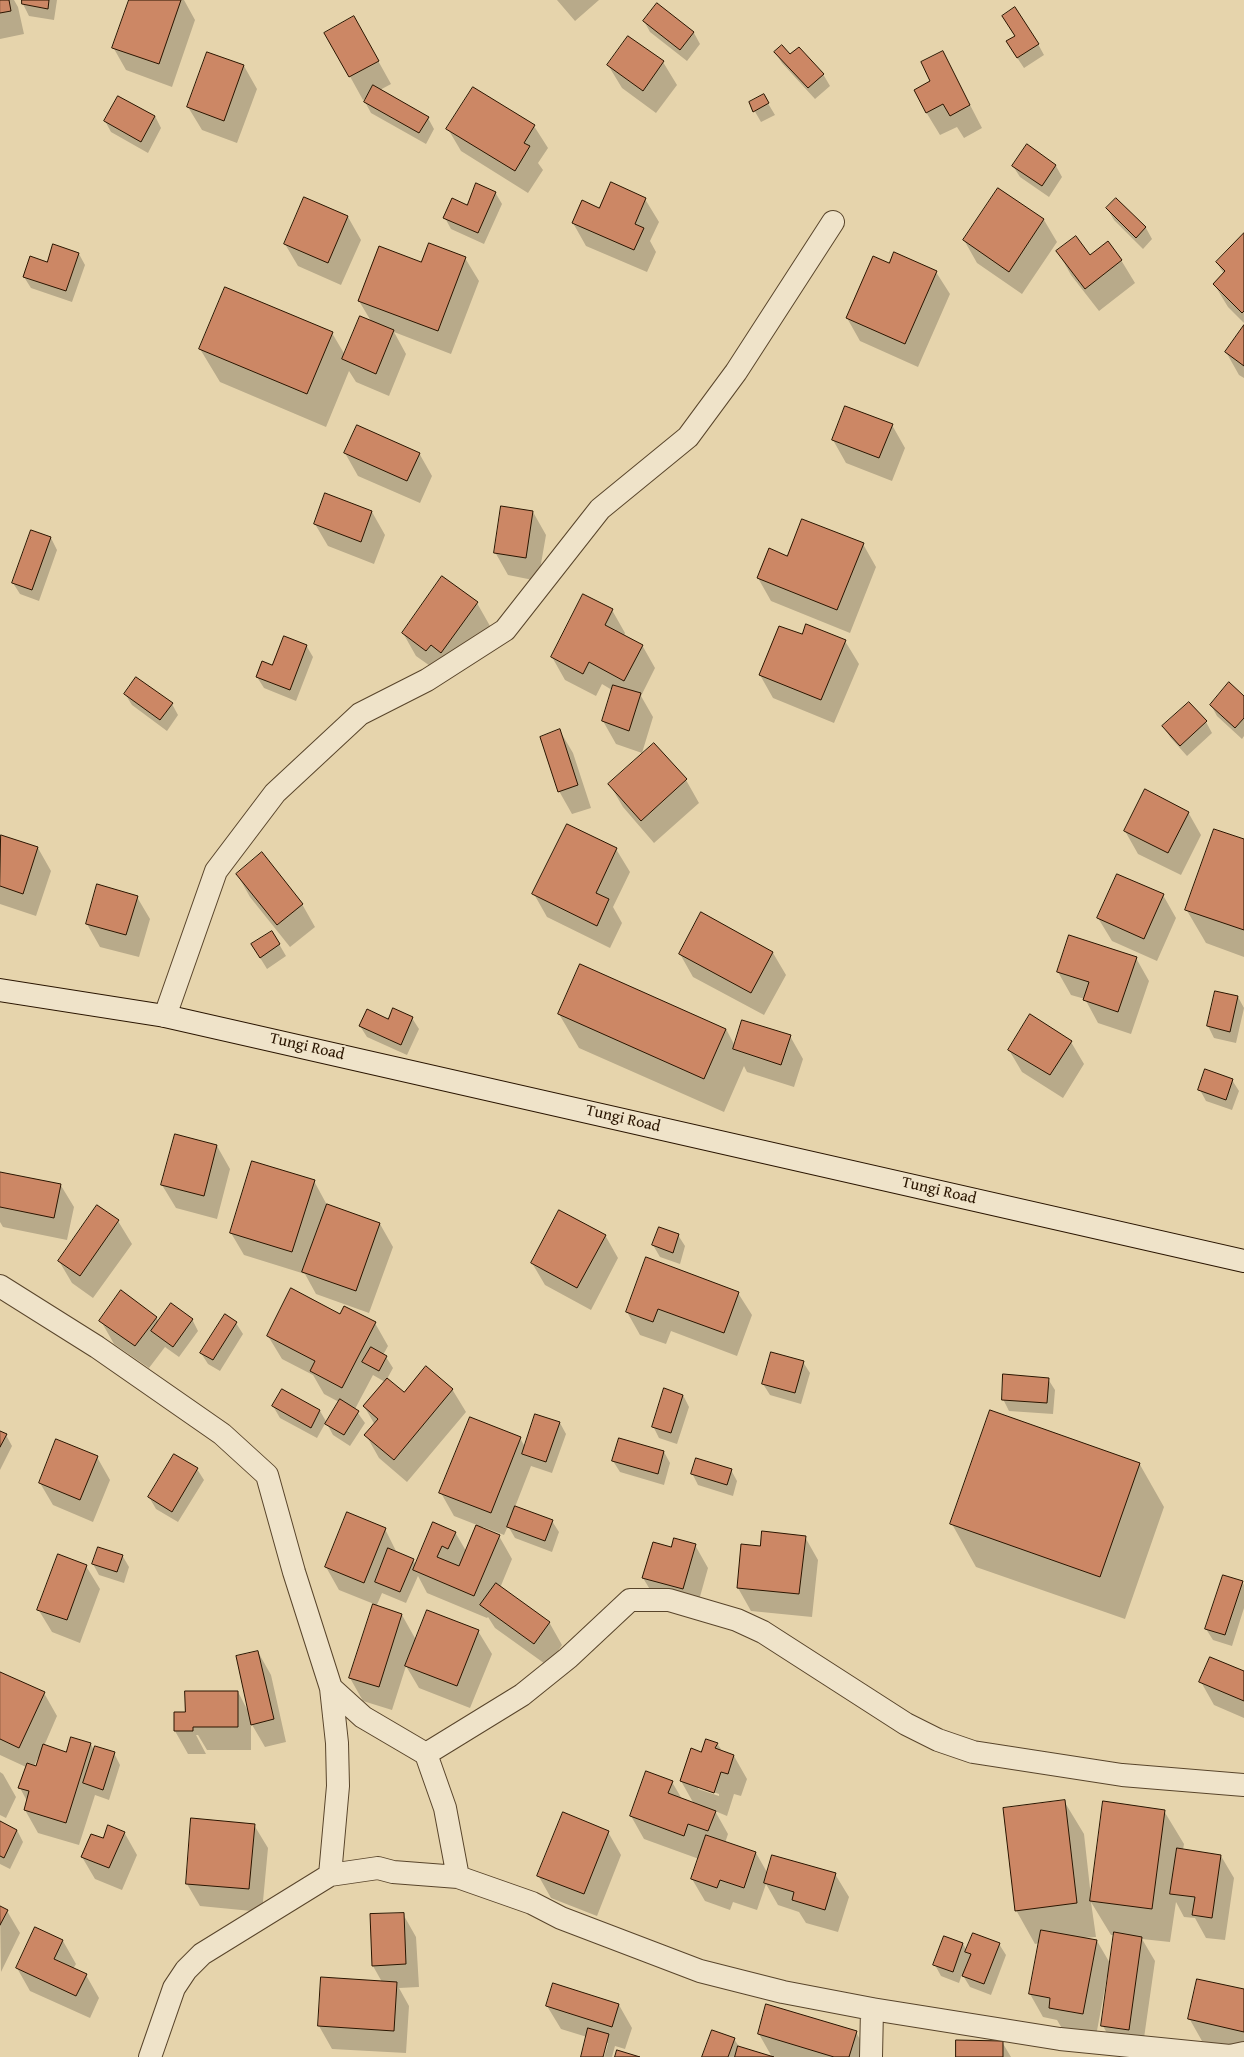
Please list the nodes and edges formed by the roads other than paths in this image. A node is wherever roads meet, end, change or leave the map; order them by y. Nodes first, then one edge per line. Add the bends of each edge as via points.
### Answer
1 (833, 222) dead end
2 (0, 990) edge
3 (165, 1016) junction
4 (1244, 1261) edge
5 (0, 1286) edge
6 (331, 1688) junction
7 (426, 1754) junction
8 (1244, 1785) edge
9 (330, 1875) junction
10 (458, 1877) junction
11 (872, 2009) junction
12 (1244, 2053) edge
13 (150, 2057) edge
14 (871, 2057) edge
15 (1230, 2057) edge

1 - 3 street via 736,372 688,437 600,509 505,630 427,680 360,714 275,793 216,871
2 - 3 street, Tungi Road
3 - 4 street, Tungi Road
5 - 6 street via 97,1347 222,1434 267,1475 294,1572
6 - 7 street via 362,1717
6 - 9 street via 337,1743 338,1786
7 - 8 street via 522,1695 568,1658 630,1600 669,1600 737,1620 763,1632 906,1724 938,1740 973,1752 1122,1775
7 - 10 street via 445,1808
9 - 10 street via 378,1868 393,1872
9 - 13 street via 202,1954 186,1970 174,1988
10 - 11 street via 532,1903 561,1918 700,1971 783,1992
11 - 14 street
11 - 15 street via 1060,2039
12 - 15 street

